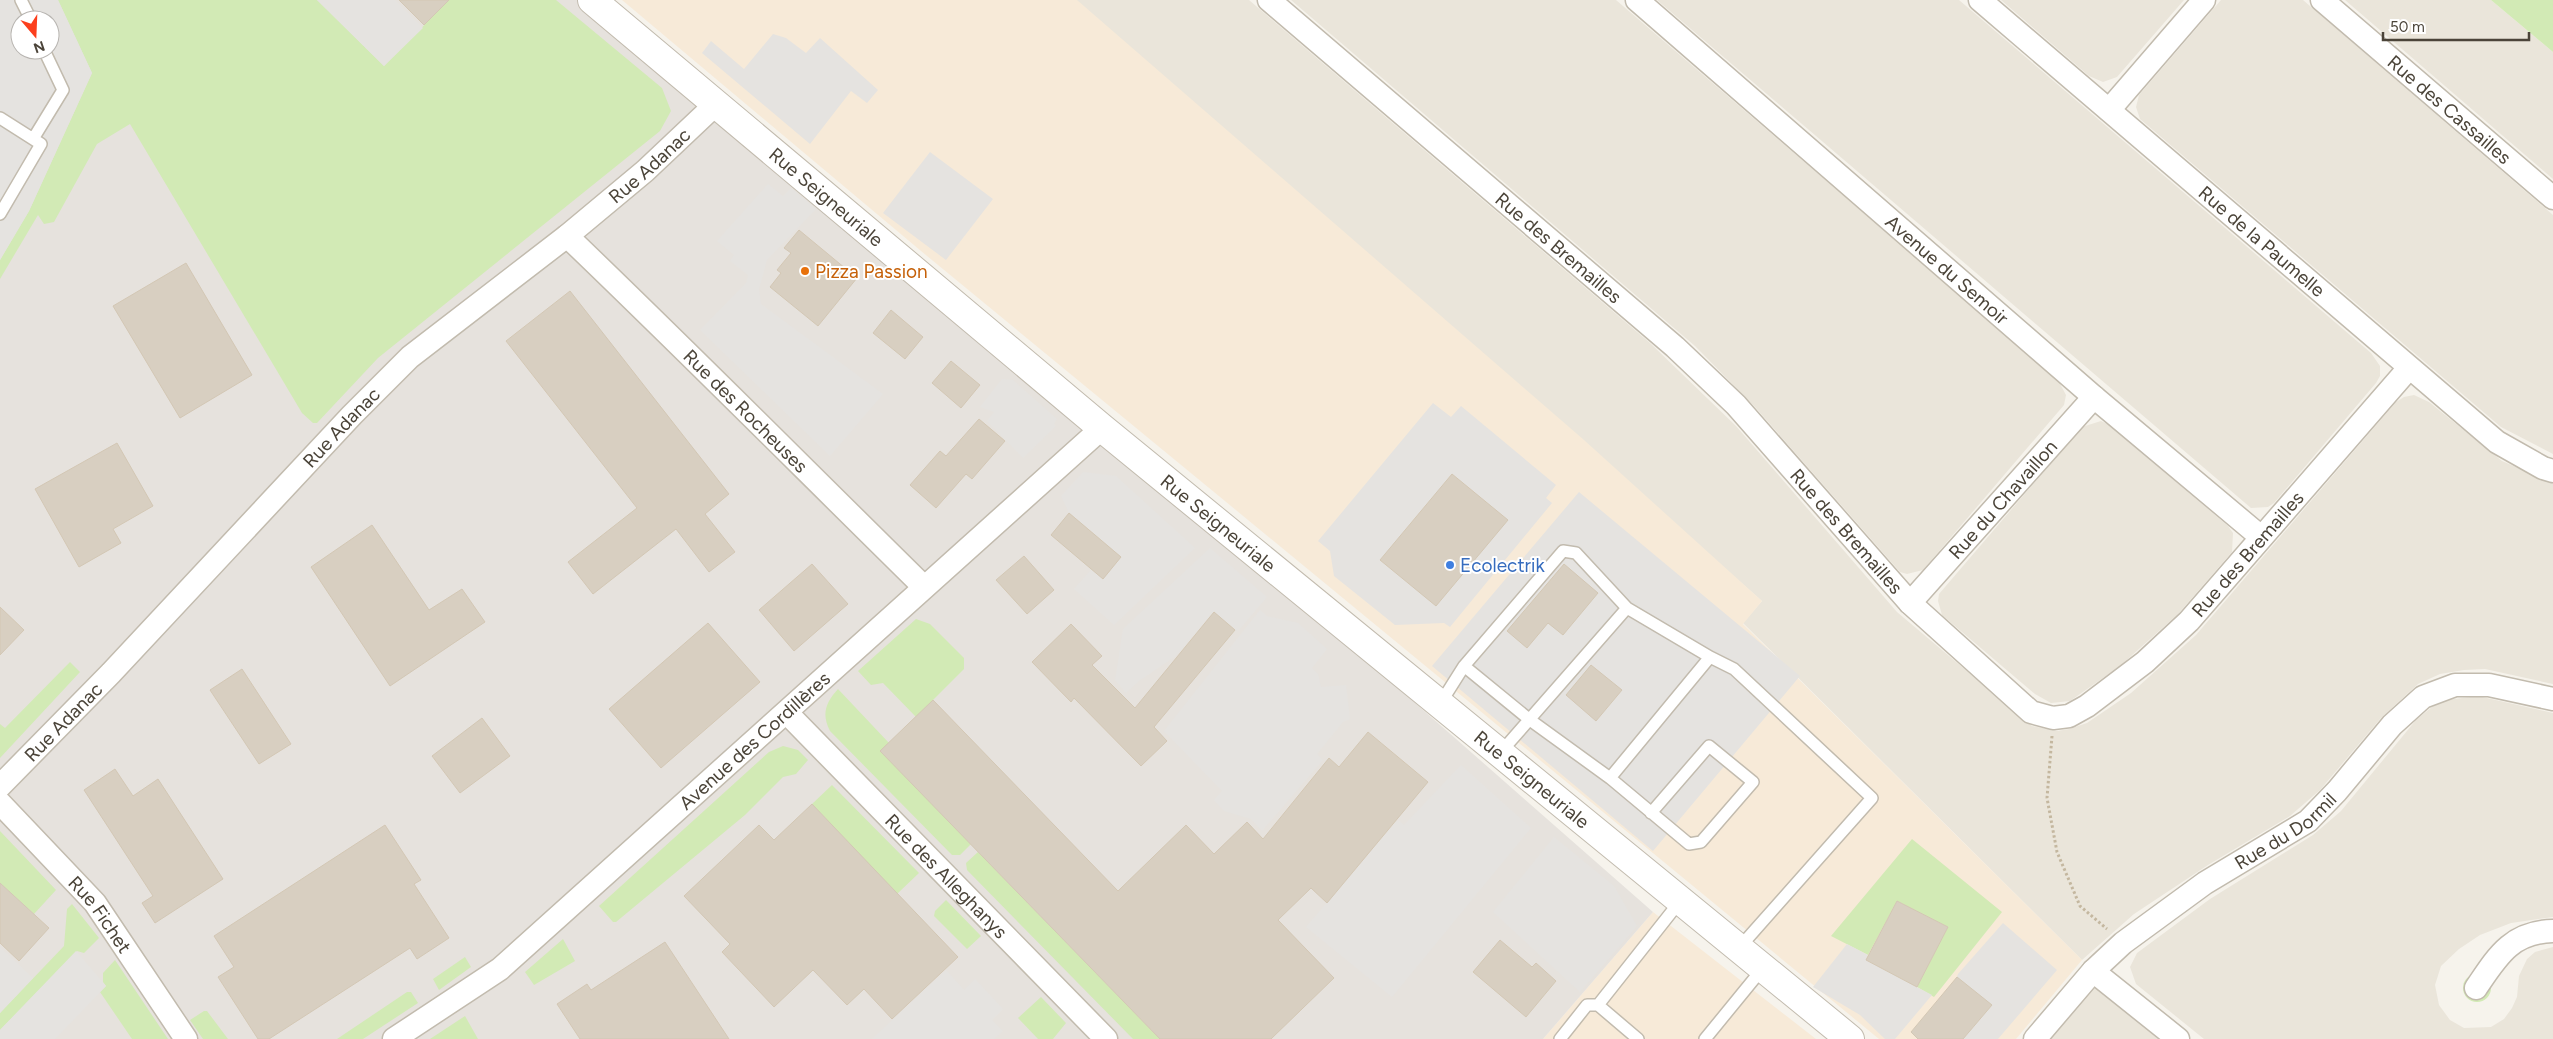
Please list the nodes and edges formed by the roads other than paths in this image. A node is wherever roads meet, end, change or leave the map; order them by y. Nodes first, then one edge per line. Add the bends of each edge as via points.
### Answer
1 (592, 0) edge
2 (1269, 0) edge
3 (1637, 0) edge
4 (1980, 0) edge
5 (2204, 0) edge
6 (2322, 0) edge
7 (49, 60) edge
8 (716, 104) junction
9 (2109, 110) junction
10 (0, 118) edge
11 (33, 139) junction
12 (2553, 198) edge
13 (0, 214) edge
14 (567, 236) junction
15 (2409, 368) junction
16 (2094, 397) junction
17 (1102, 428) junction
18 (2553, 471) edge
19 (2261, 537) junction
20 (924, 587) junction
21 (1910, 604) junction
22 (1627, 608) junction
23 (1710, 657) junction
24 (1464, 666) junction
25 (2553, 699) edge
26 (1440, 704) junction
27 (787, 713) junction
28 (1530, 720) junction
29 (1500, 753) junction
30 (1610, 778) junction
31 (0, 786) edge
32 (0, 803) edge
33 (1651, 813) junction
34 (1681, 900) junction
35 (2553, 931) edge
36 (1739, 948) junction
37 (1763, 968) junction
38 (2093, 971) junction
39 (2476, 988) dead end
40 (1598, 1005) junction
41 (186, 1039) edge
42 (394, 1039) edge
43 (1106, 1039) edge
44 (1560, 1039) edge
45 (1638, 1039) edge
46 (1705, 1039) edge
47 (1850, 1039) edge
48 (2035, 1039) edge
49 (2178, 1039) edge

1 - 8 street, Rue Seigneuriale
2 - 21 street, Rue des Bremailles via 1667,340 1736,405
3 - 16 street, Avenue du Semoir
4 - 9 street, Rue de la Paumelle
5 - 9 street
6 - 12 street, Rue des Cassailles
7 - 11 lane via 63,90
8 - 14 street, Rue Adanac via 645,171
8 - 17 street, Rue Seigneuriale
9 - 15 street, Rue de la Paumelle
10 - 11 lane
11 - 13 lane via 41,144
14 - 20 street, Rue des Rocheuses
14 - 31 street, Rue Adanac via 410,357
15 - 18 street, Rue de la Paumelle via 2497,442
15 - 19 street, Rue des Bremailles
16 - 19 street, Avenue du Semoir
16 - 21 street, Rue du Chavaillon
17 - 20 street, Avenue des Cordillères
17 - 26 street, Rue Seigneuriale
19 - 21 street, Rue des Bremailles via 2189,621 2146,662 2069,716 2053,718 2031,712
20 - 27 street, Avenue des Cordillères
22 - 23 lane
22 - 24 lane via 1576,553 1562,551
22 - 28 lane
23 - 30 lane
23 - 36 lane via 1734,669 1872,798
24 - 26 lane
24 - 28 lane
25 - 38 street, Rue du Dormil via 2489,685 2456,685 2424,697 2392,725 2308,821 2205,883 2123,942
26 - 29 street, Rue Seigneuriale
27 - 42 street, Avenue des Cordillères via 500,969
27 - 43 street, Rue des Alleghanys
28 - 29 lane
28 - 30 lane
29 - 34 street, Rue Seigneuriale
30 - 33 lane
32 - 41 street, Rue Fichet via 95,903
33 - 33 lane via 1689,844 1701,842 1753,782 1709,746
34 - 36 street, Rue Seigneuriale
34 - 40 lane
35 - 39 street via 2518,940 2499,954
36 - 37 street, Rue Seigneuriale
37 - 46 lane
37 - 47 street, Rue Seigneuriale
38 - 48 street, Rue du Dormil
38 - 49 street
40 - 44 lane via 1587,1005
40 - 45 lane

